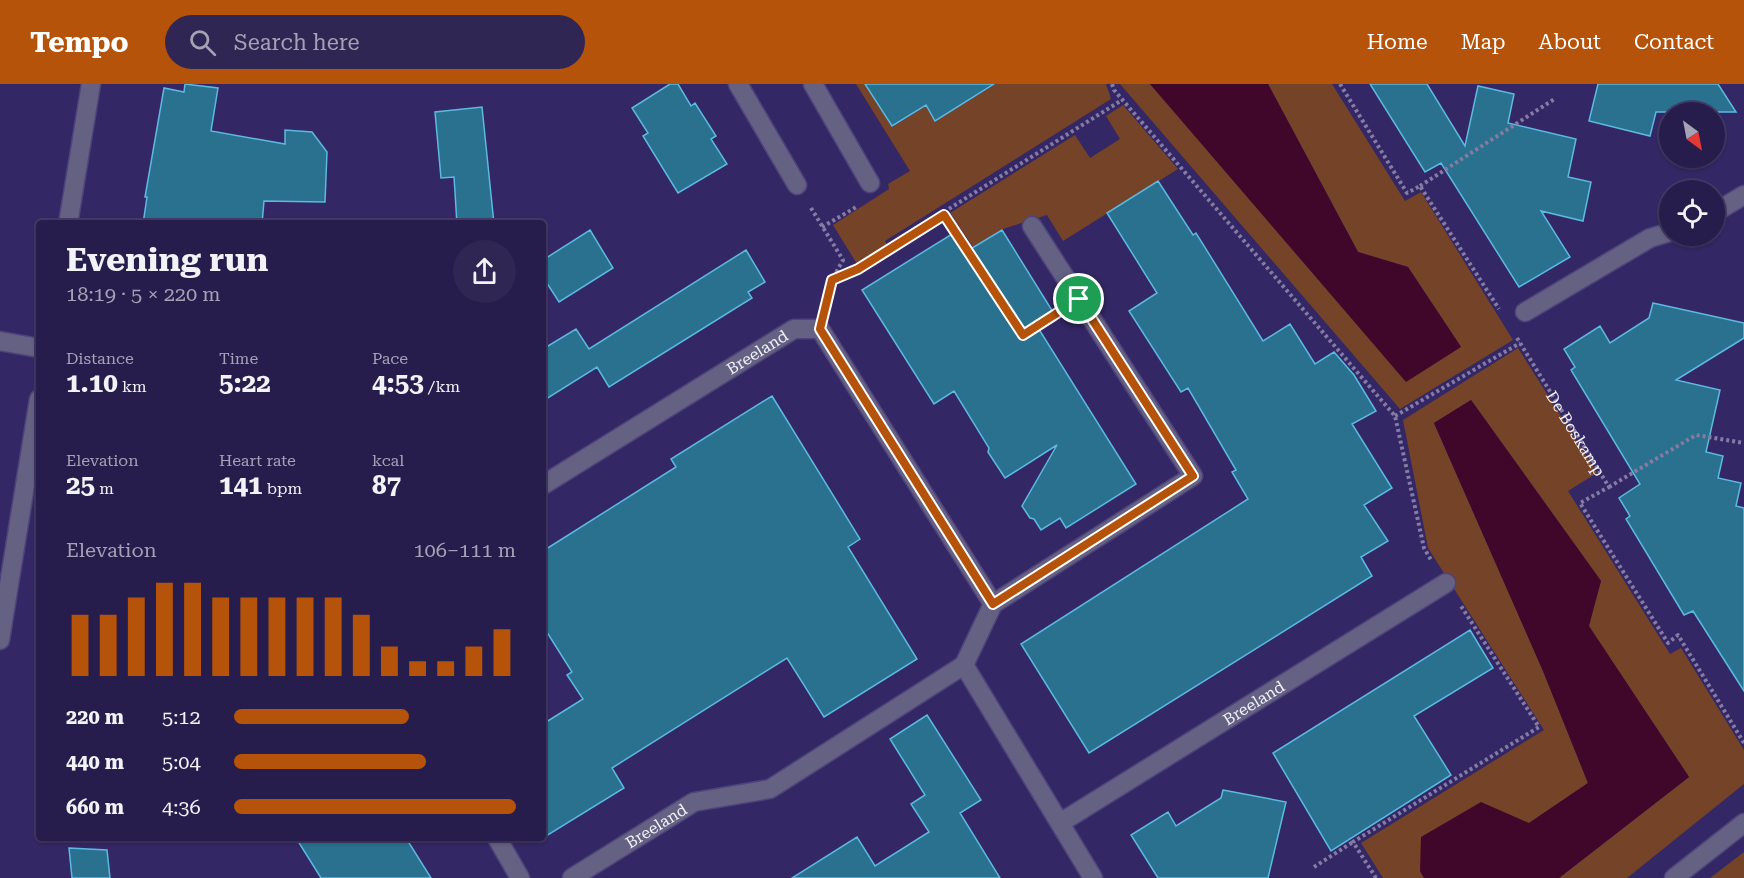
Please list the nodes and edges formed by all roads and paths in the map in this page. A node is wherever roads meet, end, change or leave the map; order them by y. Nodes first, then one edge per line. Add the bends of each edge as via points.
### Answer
1 (91, 84) edge
2 (738, 84) edge
3 (813, 84) edge
4 (1112, 84) edge
5 (1340, 84) edge
6 (1556, 98) dead end
7 (1122, 100) junction
8 (870, 183) joint
9 (797, 185) joint
10 (1420, 186) junction
11 (1744, 195) edge
12 (1725, 206) edge
13 (944, 215) junction
14 (69, 220) edge
15 (1032, 226) dead end
16 (822, 227) junction
17 (1659, 235) edge
18 (832, 280) junction
19 (1079, 299) junction
20 (1525, 312) dead end
21 (1501, 313) dead end
22 (820, 329) junction
23 (1514, 333) dead end
24 (0, 341) edge
25 (1520, 343) junction
26 (36, 347) edge
27 (1395, 416) junction
28 (36, 418) edge
29 (1744, 442) edge
30 (546, 483) edge
31 (1610, 487) junction
32 (1446, 583) junction
33 (993, 604) junction
34 (0, 640) edge
35 (964, 665) junction
36 (1744, 744) edge
37 (1744, 822) edge
38 (1060, 823) junction
39 (499, 841) edge
40 (1353, 842) junction
41 (1314, 867) dead end
42 (520, 878) edge
43 (572, 878) edge
44 (1093, 878) edge
45 (1376, 878) edge
46 (1674, 878) edge

1 - 14 street
2 - 9 street
3 - 8 street
4 - 7 path
5 - 10 path via 1407,193
6 - 10 path
7 - 13 path
7 - 27 path
8 - 16 path via 858,205
9 - 16 path
10 - 21 path
11 - 12 street
13 - 18 path via 858,269
13 - 19 path via 1023,335
15 - 19 street
16 - 18 path via 843,260
17 - 20 street
18 - 22 path
19 - 33 street via 1193,476
22 - 30 street, Breeland via 794,329
22 - 33 street
23 - 25 path, De Boskamp
24 - 26 street
25 - 27 path
25 - 31 path, De Boskamp
27 - 32 path via 1424,548
28 - 34 street
29 - 31 path via 1696,435
31 - 36 path, De Boskamp via 1580,503 1668,643 1678,635
32 - 38 street, Breeland
32 - 40 path via 1539,727
33 - 35 street
35 - 38 street
35 - 43 street, Breeland via 770,789 694,802
37 - 46 street
38 - 44 street
39 - 42 street
40 - 41 path
40 - 45 path

